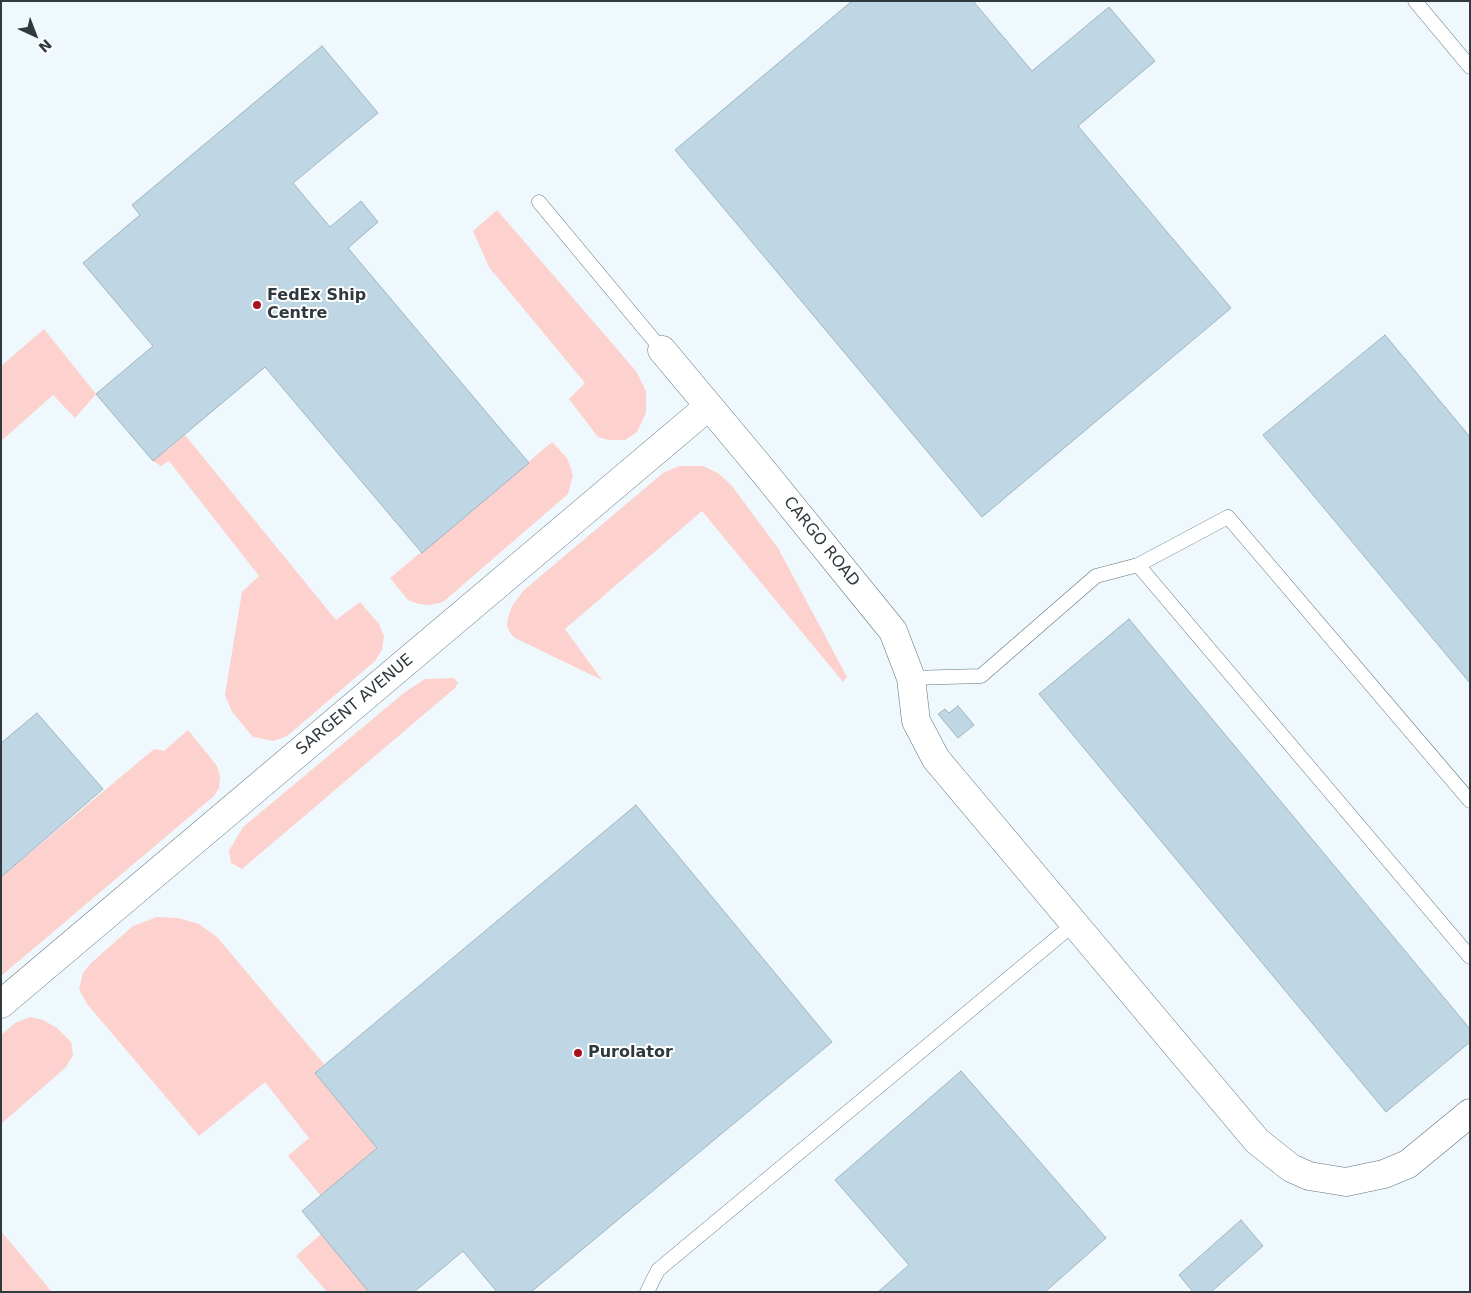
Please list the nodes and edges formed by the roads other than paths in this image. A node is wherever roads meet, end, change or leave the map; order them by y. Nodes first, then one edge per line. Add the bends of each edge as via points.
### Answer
1 (1415, 1) edge
2 (1470, 67) edge
3 (539, 202) dead end
4 (662, 350) joint
5 (709, 406) junction
6 (1138, 565) junction
7 (911, 678) junction
8 (1470, 801) edge
9 (1075, 923) junction
10 (1470, 957) edge
11 (1, 1004) edge
12 (1470, 1113) edge
13 (646, 1292) edge

1 - 2 lane
3 - 4 lane
4 - 5 street, CARGO ROAD
5 - 7 street, CARGO ROAD via 893,631
5 - 11 street, SARGENT AVENUE
6 - 7 lane via 1096,576 981,676
6 - 8 lane via 1228,517
6 - 10 lane
7 - 9 street, CARGO ROAD via 916,721 936,758
9 - 12 street, CARGO ROAD via 1256,1141 1291,1168 1309,1176 1346,1182 1384,1174 1408,1164
9 - 13 lane via 658,1270

